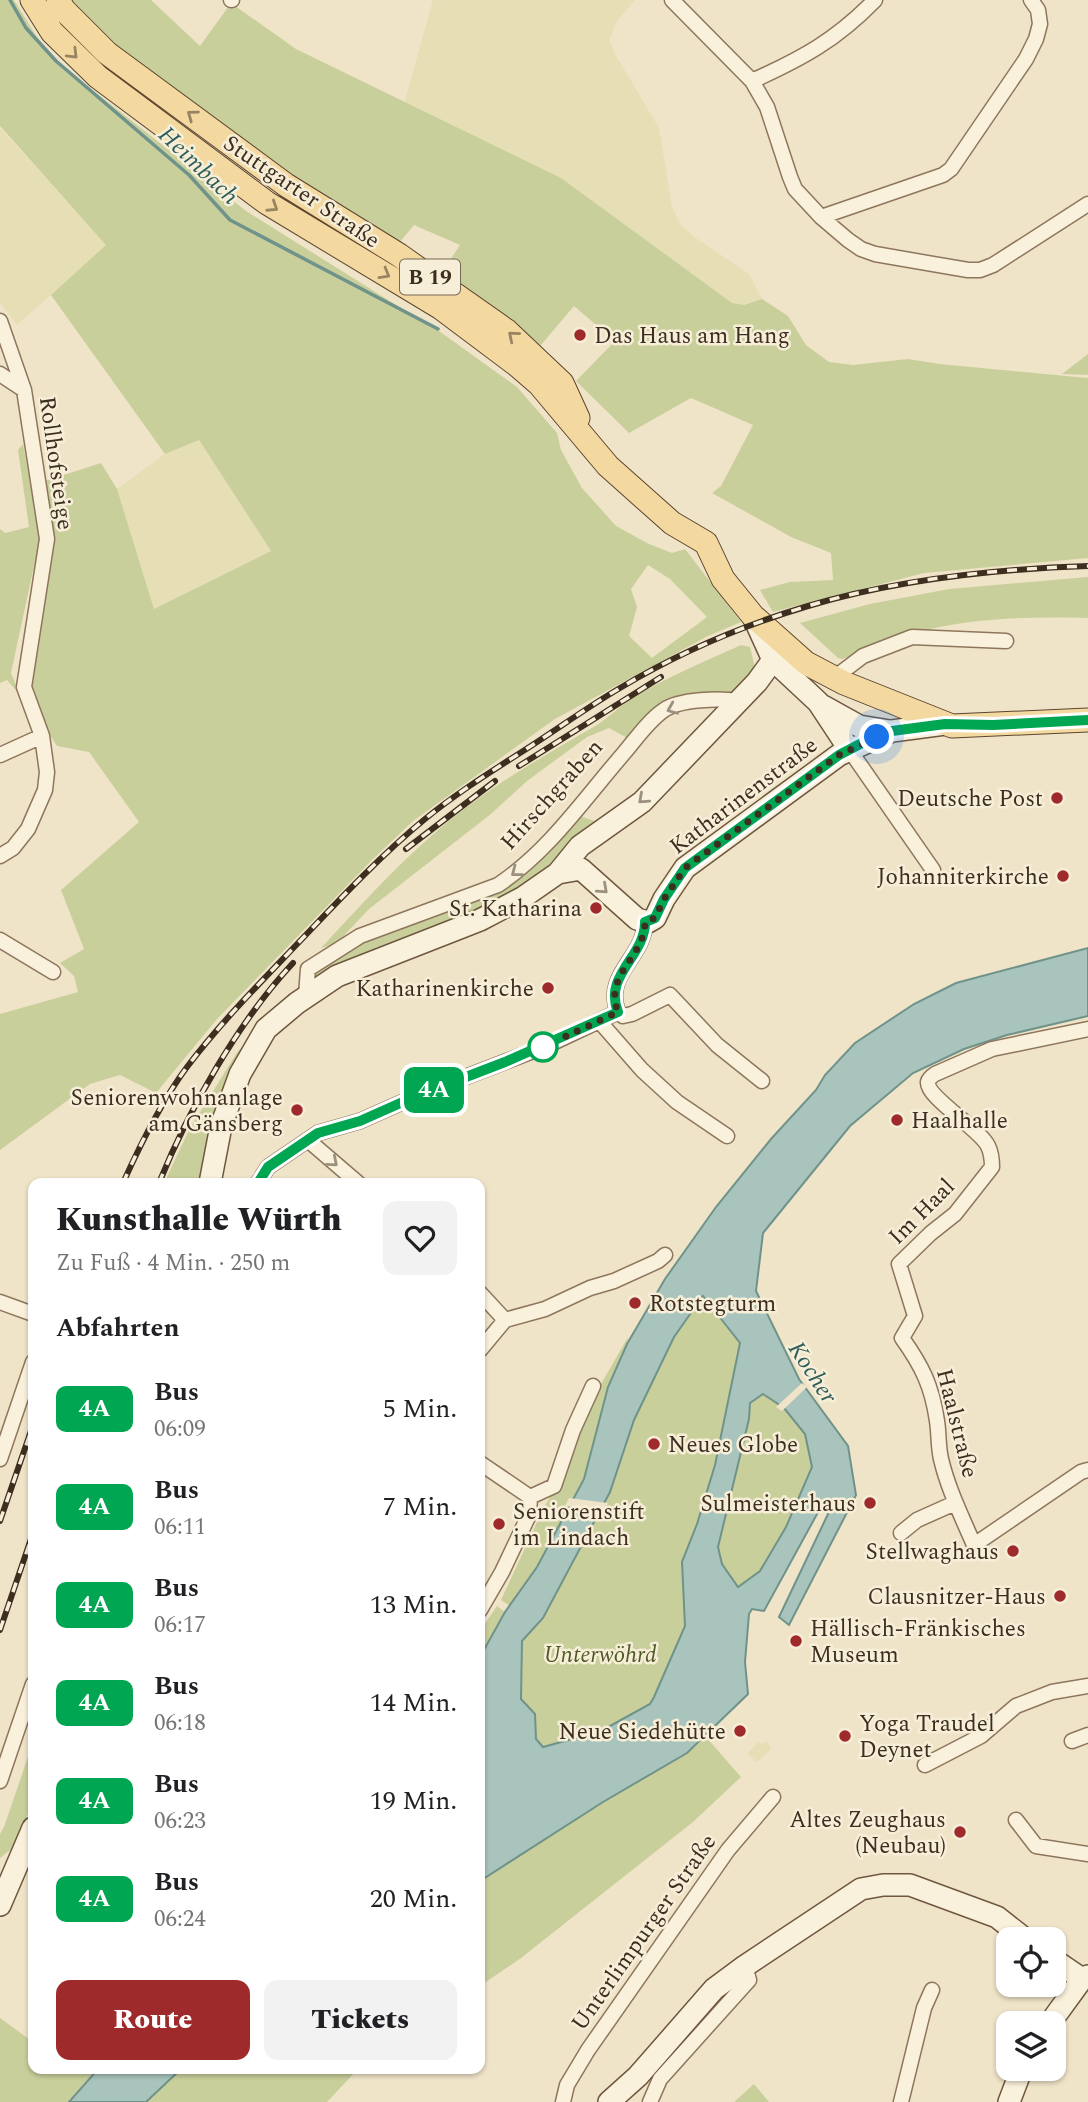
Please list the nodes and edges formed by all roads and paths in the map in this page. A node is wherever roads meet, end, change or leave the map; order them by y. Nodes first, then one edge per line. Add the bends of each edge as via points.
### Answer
1 (32, 0) edge
2 (58, 0) edge
3 (672, 0) edge
4 (875, 0) edge
5 (1031, 0) edge
6 (752, 81) junction
7 (1088, 204) edge
8 (821, 217) junction
9 (0, 321) edge
10 (0, 374) edge
11 (24, 390) junction
12 (591, 447) junction
13 (753, 616) junction
14 (1006, 641) dead end
15 (774, 660) junction
16 (806, 663) junction
17 (834, 678) junction
18 (738, 701) junction
19 (818, 702) junction
20 (1088, 720) edge
21 (945, 724) junction
22 (892, 731) junction
23 (42, 736) junction
24 (849, 748) junction
25 (0, 755) edge
26 (580, 846) junction
27 (0, 856) edge
28 (581, 869) junction
29 (933, 870) dead end
30 (558, 873) junction
31 (645, 922) junction
32 (0, 940) edge
33 (52, 972) dead end
34 (306, 996) junction
35 (618, 1012) junction
36 (600, 1022) junction
37 (1088, 1029) edge
38 (762, 1080) dead end
39 (727, 1136) dead end
40 (309, 1141) junction
41 (210, 1178) edge
42 (261, 1178) edge
43 (352, 1178) edge
44 (665, 1255) dead end
45 (485, 1298) edge
46 (0, 1302) edge
47 (28, 1312) edge
48 (915, 1315) joint
49 (505, 1320) junction
50 (485, 1344) edge
51 (28, 1377) edge
52 (593, 1386) dead end
53 (0, 1459) edge
54 (485, 1466) edge
55 (1088, 1470) edge
56 (530, 1497) junction
57 (955, 1503) junction
58 (901, 1533) dead end
59 (485, 1602) edge
60 (1088, 1686) edge
61 (28, 1699) edge
62 (1088, 1735) edge
63 (1072, 1741) dead end
64 (925, 1765) dead end
65 (0, 1781) edge
66 (773, 1797) dead end
67 (1016, 1820) dead end
68 (28, 1839) edge
69 (1088, 1854) edge
70 (2, 1895) edge
71 (1010, 1927) edge
72 (1066, 1964) edge
73 (745, 1966) junction
74 (1086, 1972) edge
75 (932, 1990) dead end
76 (1058, 2011) edge
77 (1017, 2081) edge
78 (563, 2102) edge
79 (609, 2102) edge
80 (650, 2102) edge
81 (901, 2102) edge
82 (1009, 2102) edge

1 -> 12 main road, B 19 via 52,32 98,77 267,203 440,308 517,365 539,384
12 -> 2 main road, Stuttgarter Straße / B 19 via 562,383 507,331 399,255 275,177 107,53
3 - 6 street
4 - 6 street via 828,42
5 - 8 street via 1040,24 1036,39 951,169
6 - 8 street via 767,107 795,189
7 - 8 street via 980,270 875,254 861,249
9 - 11 street, Rollhofsteige
10 - 11 street
11 - 23 street, Rollhofsteige via 47,539 24,687
12 - 13 main road, B 19 via 658,512 706,543 723,579
13 - 15 street
13 - 16 main road, B 19
14 - 17 street via 912,637 863,656
15 - 18 street
15 - 19 street
16 - 17 main road, B 19
16 - 19 street
17 - 21 main road, B 19
18 -> 26 street via 642,802
18 -> 34 street, Hirschgraben via 722,698 665,709 518,872 498,885 360,936 308,970
19 - 22 street, Katharinenstraße via 859,726
19 - 24 street
20 - 21 main road, B 19
21 - 22 street, Katharinenstraße
22 - 24 street, Katharinenstraße
23 - 25 street
23 - 27 street, Rollhofsteige via 45,790 28,829
24 - 29 street
24 - 31 street, Katharinenstraße via 685,868 655,918
26 - 28 street
26 - 30 street
28 - 30 street
28 -> 31 street
30 - 34 street via 480,920 337,976
31 - 35 street, Katharinenstraße via 613,995
32 - 33 street
34 - 41 street via 266,1030 246,1062 221,1126
35 - 36 street
35 - 38 street via 632,1014 670,995 717,1045
36 - 39 street via 677,1102
36 - 40 street via 360,1121 318,1133
37 - 48 street, Im Haal via 992,1049 935,1073 928,1083 987,1143 992,1167 955,1214 899,1265
40 - 42 street via 268,1167
40 -> 43 street
44 - 49 street via 614,1281
45 - 49 street
46 - 47 street
48 - 57 street, Haalstraße via 902,1338 930,1388 940,1457
49 - 50 street
51 - 53 street
52 - 56 street via 554,1486
54 - 56 street
55 - 57 street, Haalstraße via 974,1545
56 - 59 street via 529,1515
57 - 58 street via 917,1520
60 - 64 street via 1052,1692 1016,1706 981,1736
61 - 65 street
62 - 63 street
66 - 78 street, Unterlimpurger Straße via 728,1850 588,2050 567,2085
67 - 69 street via 1036,1846
68 - 70 street
71 - 73 street via 997,1916 910,1885 883,1885 861,1889
72 - 74 street
73 - 79 street via 714,1989 638,2076
73 - 80 street via 750,1979 660,2079
74 - 76 street
75 - 81 street
77 - 82 street

